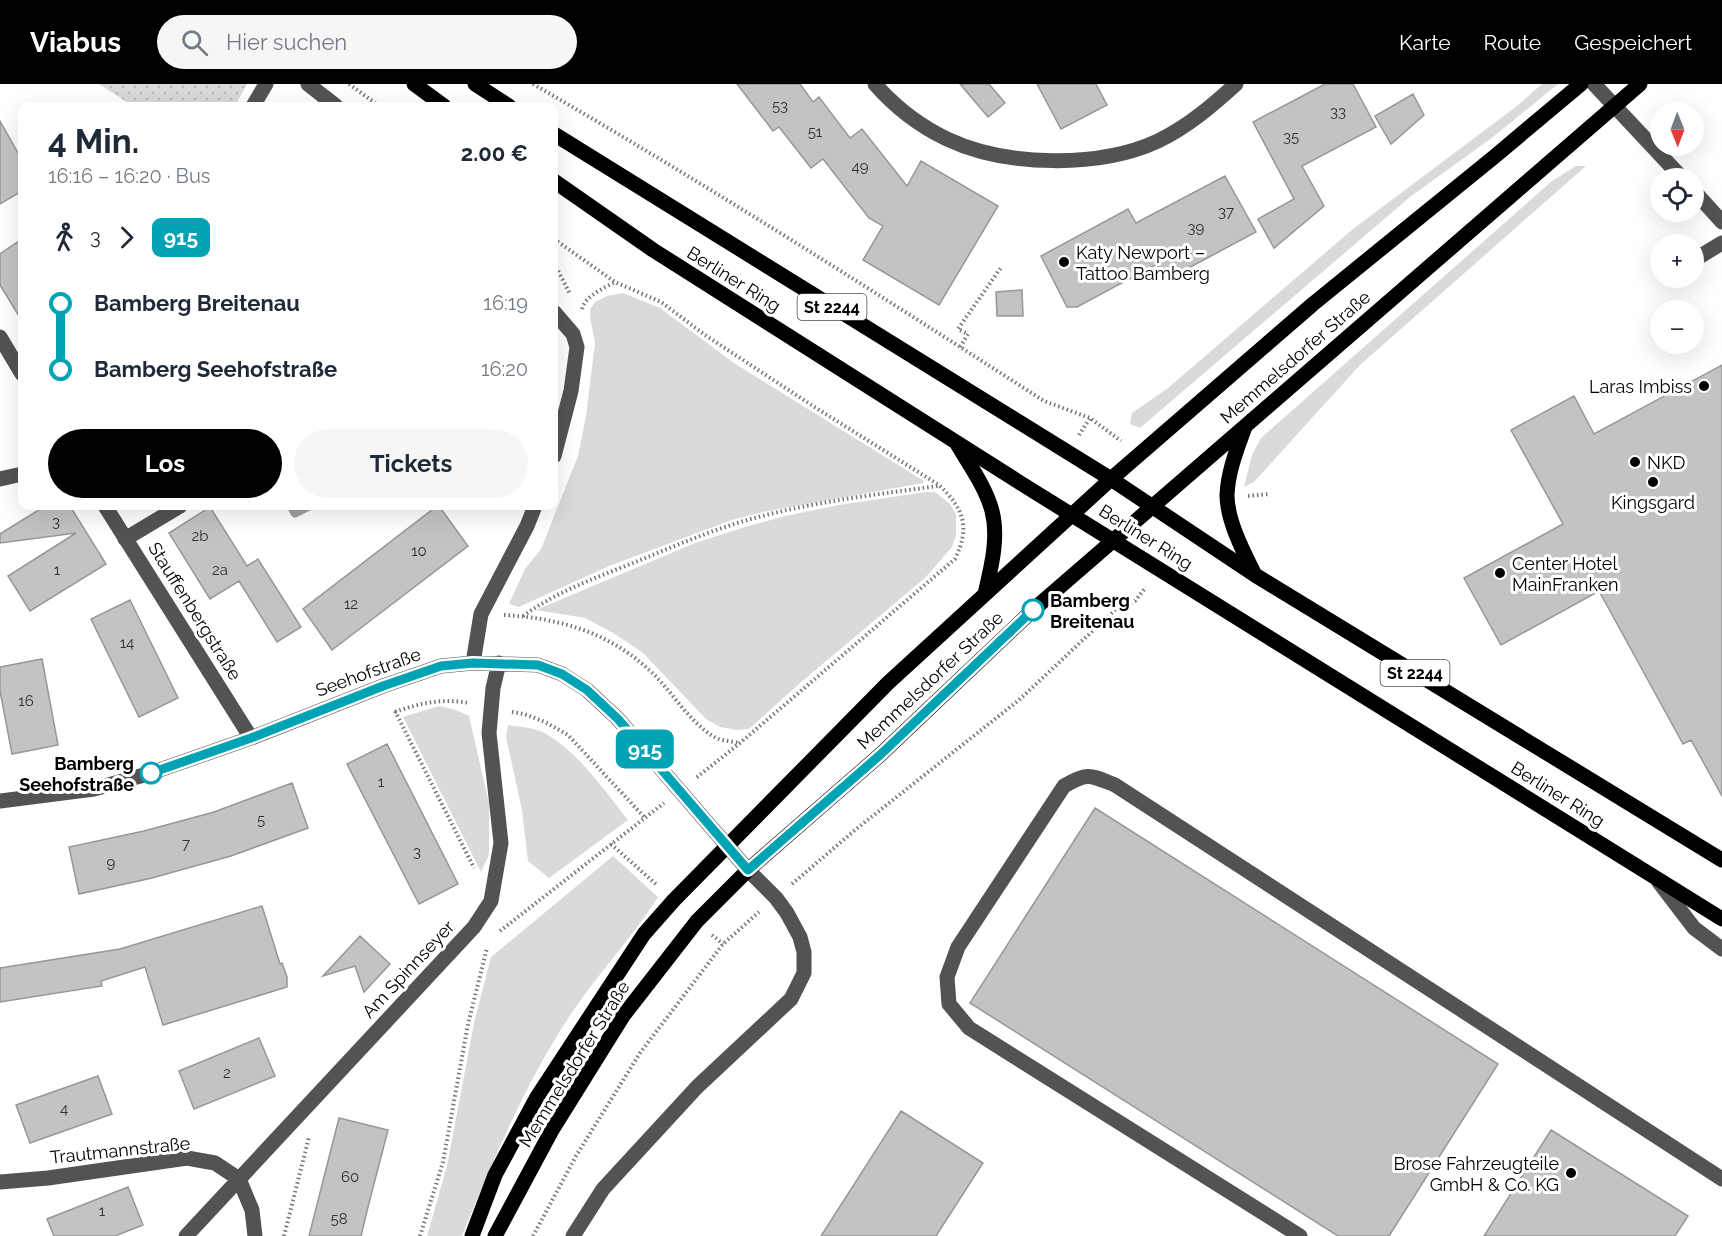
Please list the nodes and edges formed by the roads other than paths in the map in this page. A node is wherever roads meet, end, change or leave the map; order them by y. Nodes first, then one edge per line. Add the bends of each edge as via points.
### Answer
1 (266, 84) edge
2 (308, 84) edge
3 (414, 84) edge
4 (475, 84) edge
5 (875, 84) edge
6 (1236, 84) edge
7 (1581, 84) edge
8 (1594, 84) edge
9 (1640, 84) edge
10 (255, 102) edge
11 (331, 102) edge
12 (439, 102) edge
13 (503, 102) edge
14 (1615, 106) junction
15 (558, 136) edge
16 (1673, 168) edge
17 (558, 184) edge
18 (1704, 202) edge
19 (1722, 222) edge
20 (1722, 243) edge
21 (1704, 254) edge
22 (558, 317) edge
23 (0, 337) edge
24 (18, 367) edge
25 (1245, 426) junction
26 (954, 439) junction
27 (558, 441) edge
28 (18, 475) edge
29 (0, 479) edge
30 (1111, 479) junction
31 (1152, 508) junction
32 (108, 510) edge
33 (173, 510) edge
34 (533, 510) edge
35 (1072, 514) junction
36 (126, 539) junction
37 (1114, 541) junction
38 (1255, 575) junction
39 (985, 594) junction
40 (473, 663) junction
41 (499, 663) junction
42 (251, 738) junction
43 (0, 801) edge
44 (727, 845) junction
45 (1722, 860) edge
46 (748, 870) junction
47 (1657, 878) junction
48 (1722, 919) edge
49 (1722, 949) edge
50 (238, 1179) junction
51 (1722, 1179) edge
52 (0, 1182) edge
53 (186, 1236) edge
54 (255, 1236) edge
55 (472, 1236) edge
56 (495, 1236) edge
57 (573, 1236) edge
58 (1300, 1236) edge

1 - 10 street
2 - 11 street
3 - 12 main road
4 - 13 main road
5 - 6 street via 921,124 949,140 1016,158 1062,161 1110,157 1157,141 1188,124
7 - 30 main road, Memmelsdorfer Straße via 1313,304
8 - 14 street
9 - 14 main road, Memmelsdorfer Straße
14 - 16 street
14 - 25 main road, Memmelsdorfer Straße
15 - 30 main road, Berliner Ring / St 2244
17 - 26 main road, Berliner Ring / St 2244 via 653,250
18 - 19 street
20 - 21 street
22 - 27 street via 578,347
23 - 24 street
25 - 31 main road, Memmelsdorfer Straße
25 - 38 main road via 1229,476 1227,498 1239,542
26 - 35 main road, Berliner Ring / St 2244
26 - 39 main road via 993,512 995,539
28 - 29 street
30 - 31 main road, Berliner Ring / St 2244
30 - 35 main road, Memmelsdorfer Straße
31 - 37 main road, Memmelsdorfer Straße
31 - 38 main road, Berliner Ring / St 2244
32 - 36 street, Stauffenbergstraße
33 - 36 street
34 - 40 street via 481,614
35 - 37 main road, Berliner Ring / St 2244
35 - 39 main road, Memmelsdorfer Straße
36 - 42 street, Stauffenbergstraße
37 - 46 main road, Memmelsdorfer Straße
37 - 47 main road, Berliner Ring / St 2244
38 - 45 main road, Berliner Ring / St 2244
39 - 44 main road, Memmelsdorfer Straße via 888,683
40 - 41 street, Seehofstraße
40 - 42 street, Seehofstraße via 441,666
41 - 44 street, Seehofstraße via 538,665 587,690 618,719
41 - 50 street, Am Spinnseyer via 489,733 501,843 490,901 474,927
42 - 43 street, Seehofstraße via 94,789
44 - 46 street, Seehofstraße
44 - 55 main road, Memmelsdorfer Straße via 644,934 537,1096 495,1175
46 - 56 main road, Memmelsdorfer Straße via 697,921 623,1016 552,1130
46 - 57 street, Seehofstraße via 787,913 800,937 804,973 791,999 697,1088 603,1189
47 - 48 main road, Berliner Ring / St 2244
47 - 49 street via 1694,928
50 - 52 street, Trautmannstraße via 215,1163 187,1158
50 - 53 street, Am Spinnseyer
50 - 54 street via 252,1210
51 - 58 street via 1115,785 1093,776 1080,776 1064,786 958,947 947,977 949,1004 969,1028

